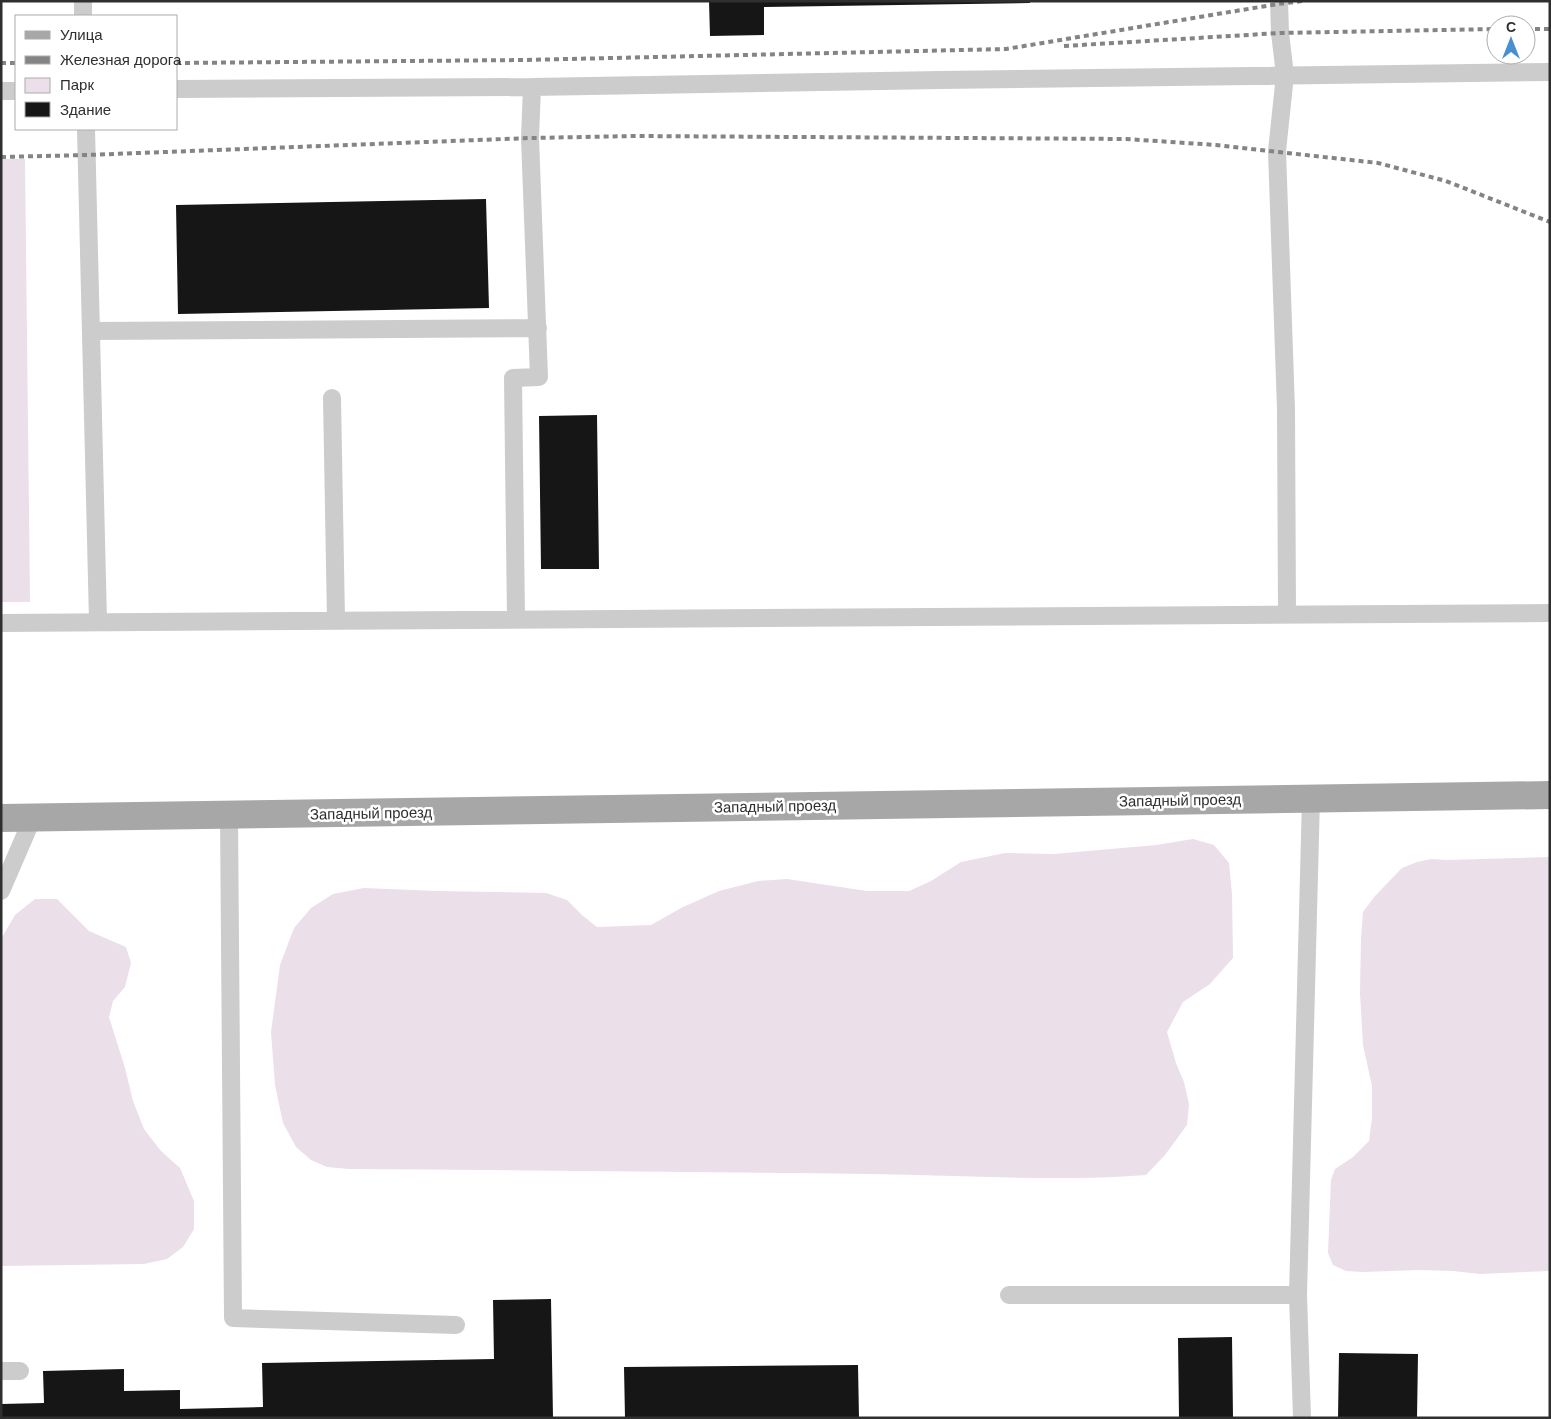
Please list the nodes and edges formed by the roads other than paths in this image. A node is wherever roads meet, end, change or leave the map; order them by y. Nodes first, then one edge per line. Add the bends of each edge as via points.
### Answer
1 (82, 1) edge
2 (1279, 1) edge
3 (83, 15) edge
4 (1550, 72) edge
5 (1285, 75) junction
6 (532, 87) junction
7 (178, 89) edge
8 (1, 91) edge
9 (15, 91) edge
10 (86, 130) edge
11 (538, 328) junction
12 (91, 331) junction
13 (332, 398) dead end
14 (1550, 613) edge
15 (1288, 614) junction
16 (516, 619) junction
17 (336, 620) junction
18 (98, 622) junction
19 (1, 623) edge
20 (1550, 795) edge
21 (1311, 798) junction
22 (229, 815) junction
23 (34, 817) junction
24 (1, 818) edge
25 (1, 891) edge
26 (1009, 1295) dead end
27 (1298, 1295) junction
28 (456, 1326) dead end
29 (1, 1371) edge
30 (20, 1371) dead end
31 (1302, 1418) edge

1 - 3 lane
2 - 5 lane
4 - 5 lane
5 - 6 lane
5 - 15 lane via 1277,152 1286,409
6 - 7 lane
6 - 11 lane via 530,138
8 - 9 lane
10 - 12 lane
11 - 12 lane
11 - 16 lane via 540,377 513,378
12 - 18 lane
13 - 17 lane
14 - 15 lane
15 - 16 lane
16 - 17 lane
17 - 18 lane
18 - 19 lane
20 - 21 main road, Западный проезд
21 - 22 main road, Западный проезд
21 - 27 lane
22 - 23 main road, Западный проезд
22 - 28 lane via 233,1318
23 - 24 main road, Западный проезд
23 - 25 lane
26 - 27 lane
27 - 31 lane
29 - 30 lane

